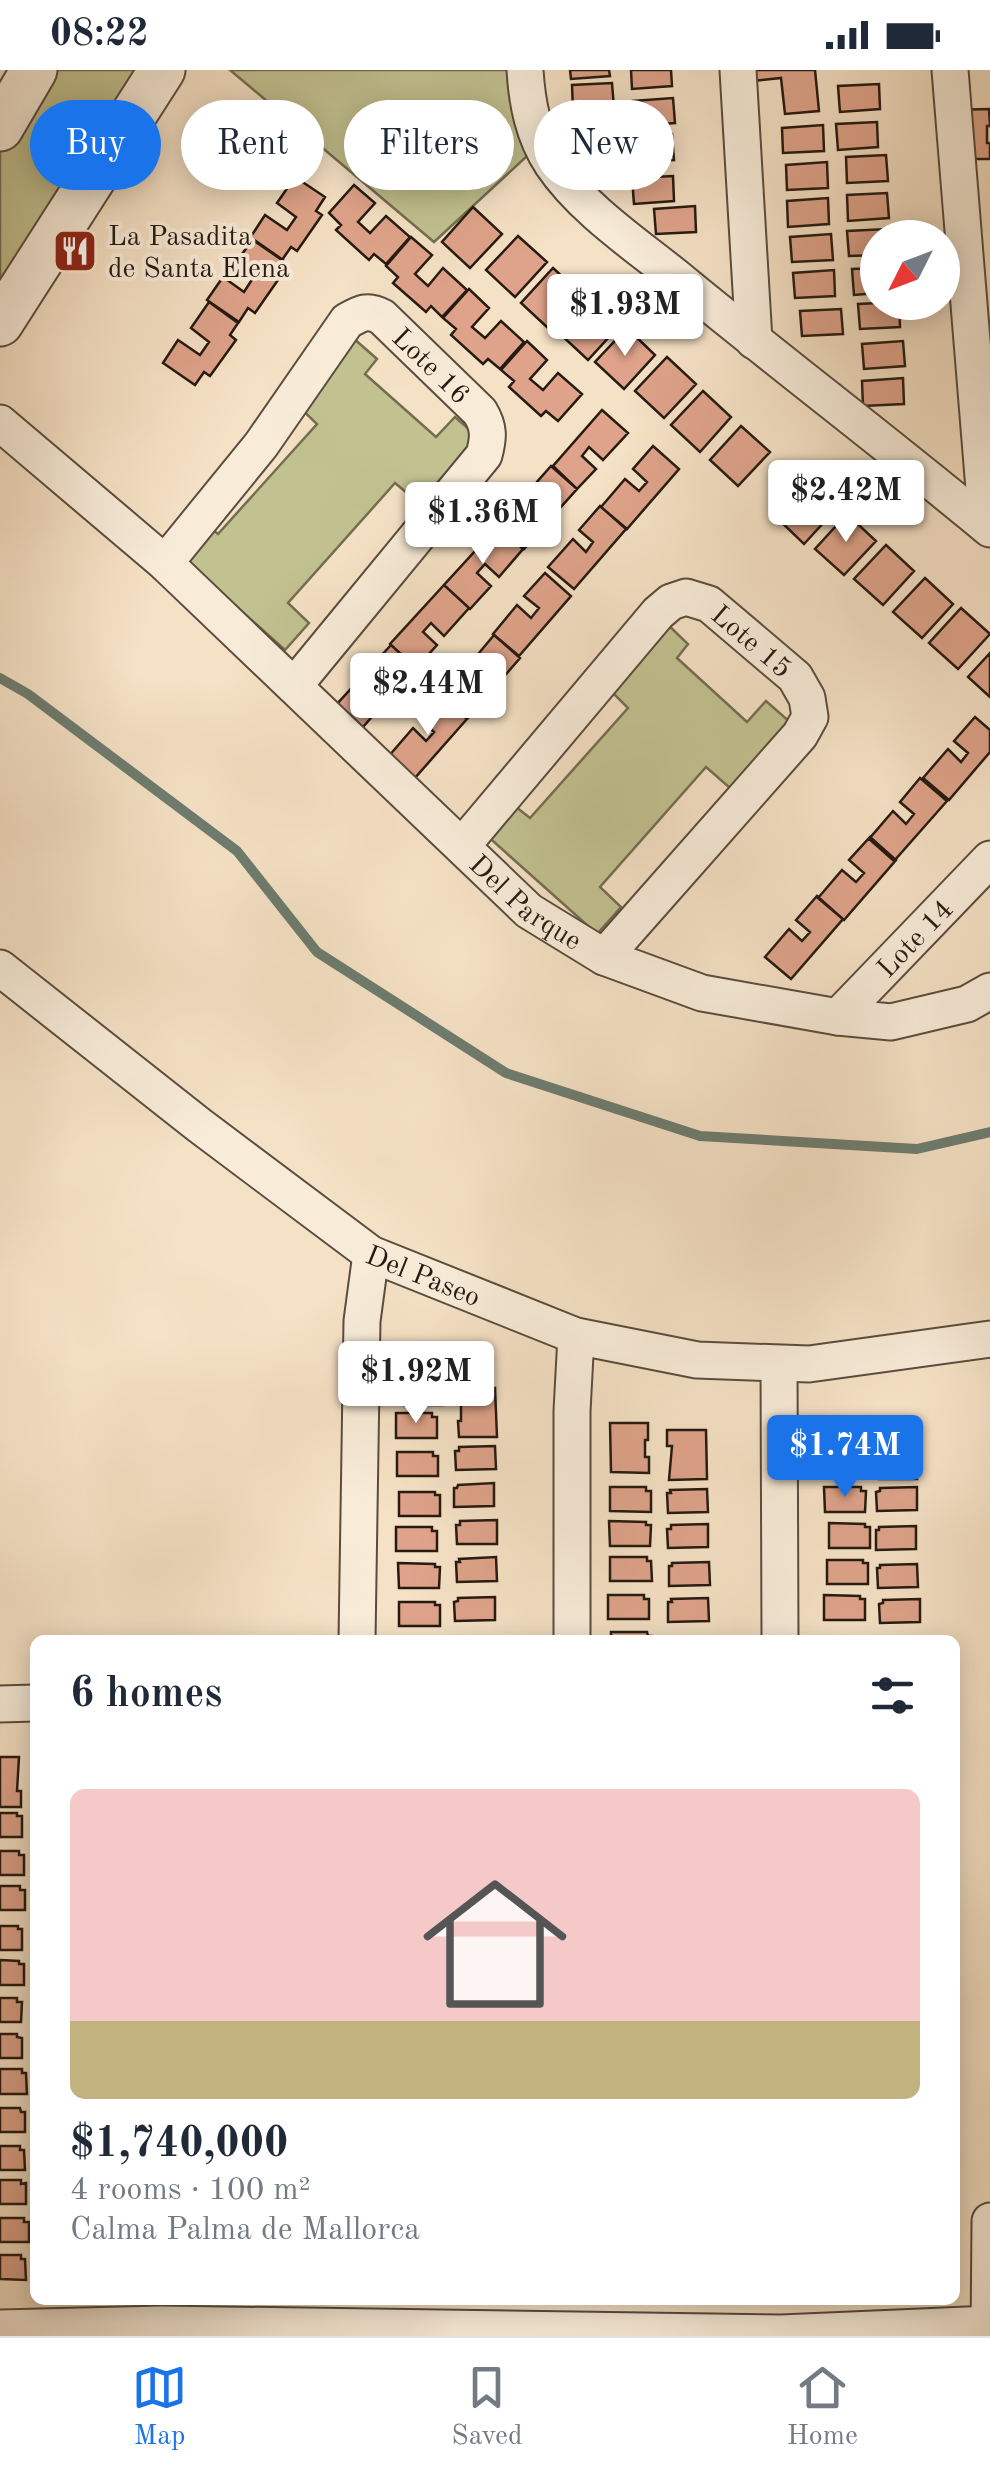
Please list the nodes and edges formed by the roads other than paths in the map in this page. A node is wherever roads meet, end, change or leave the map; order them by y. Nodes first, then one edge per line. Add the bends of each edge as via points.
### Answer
1 (34, 70) edge
2 (162, 70) edge
3 (525, 70) edge
4 (738, 70) edge
5 (950, 70) edge
6 (0, 128) edge
7 (0, 322) edge
8 (754, 340) junction
9 (0, 423) edge
10 (988, 528) edge
11 (165, 563) junction
12 (294, 686) junction
13 (462, 846) junction
14 (990, 859) edge
15 (604, 957) junction
16 (0, 968) edge
17 (990, 991) edge
18 (838, 1017) junction
19 (371, 1254) junction
20 (576, 1336) junction
21 (990, 1339) edge
22 (779, 1364) junction
23 (357, 1635) edge
24 (572, 1635) edge
25 (780, 1635) edge
26 (30, 1703) edge
27 (0, 1704) edge
28 (990, 2221) edge
29 (161, 2320) edge
30 (367, 2321) edge
31 (571, 2322) edge
32 (781, 2323) edge
33 (989, 2324) edge
34 (0, 2328) edge
35 (989, 2336) edge

1 - 6 street
2 - 7 street
3 - 8 street via 540,144 579,197
4 - 8 street
5 - 10 street
8 - 10 street
9 - 11 street
11 - 12 street, Del Parque
11 - 12 street, Lote 16 via 262,446 347,321 362,312 382,318 480,412 489,438 484,454
12 - 13 street, Del Parque
13 - 15 street, Del Parque via 529,911
13 - 15 street, Lote 15 via 658,613 686,598 709,604 795,677 810,717
14 - 18 street, Lote 14
15 - 18 street, Del Parque via 702,993
16 - 19 street, Del Paseo
17 - 18 street, Del Parque via 967,1004 891,1022
19 - 20 street, Del Paseo
19 - 23 street via 362,1321
20 - 22 street, Del Paseo via 698,1360
20 - 24 street
21 - 22 street, Del Paseo
22 - 25 street
26 - 27 street
28 - 33 street
29 - 30 street
29 - 34 street
30 - 31 street
31 - 32 street
32 - 33 street
33 - 35 street

